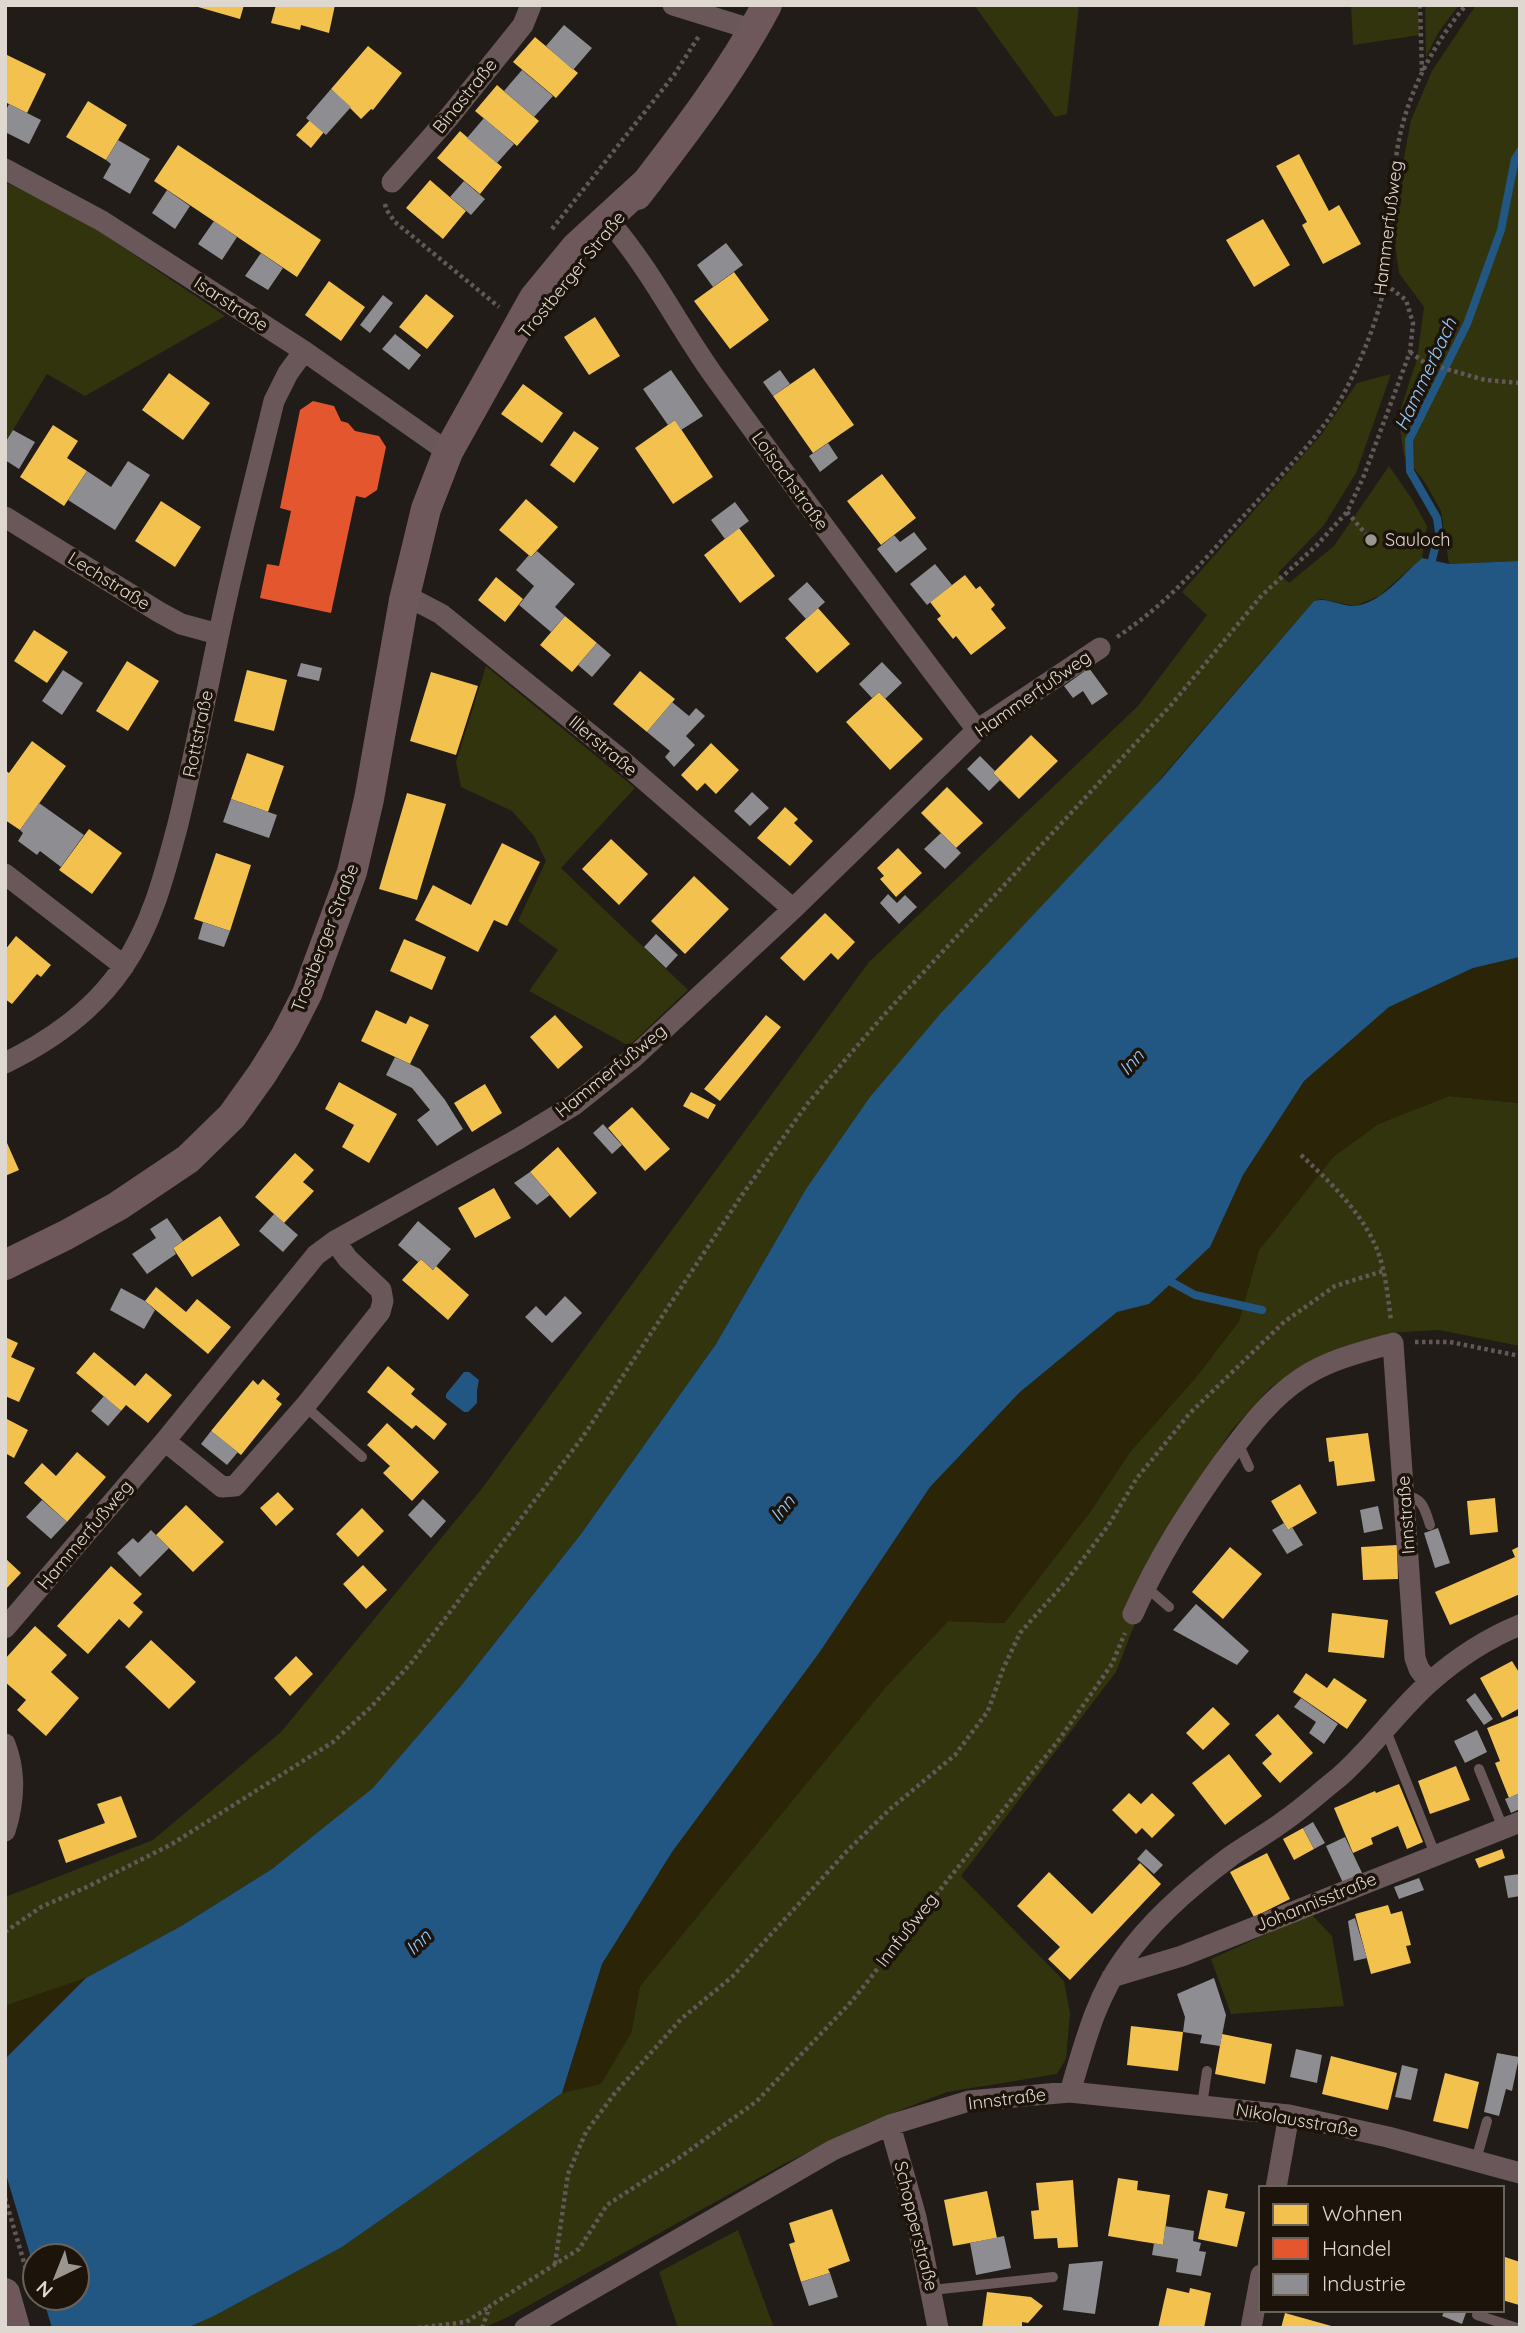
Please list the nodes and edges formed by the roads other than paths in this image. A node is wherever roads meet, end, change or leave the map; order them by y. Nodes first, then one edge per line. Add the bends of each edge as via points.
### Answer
1 (531, 5) edge
2 (673, 5) edge
3 (761, 17) edge
4 (5, 169) edge
5 (648, 181) junction
6 (393, 182) road end
7 (613, 226) junction
8 (304, 351) junction
9 (496, 368) junction
10 (448, 452) junction
11 (5, 517) edge
12 (404, 600) junction
13 (218, 634) junction
14 (1100, 648) road end
15 (977, 730) junction
16 (5, 874) edge
17 (793, 909) junction
18 (124, 966) junction
19 (5, 1063) edge
20 (335, 1241) junction
21 (5, 1265) edge
22 (305, 1406) junction
23 (165, 1441) junction
24 (1237, 1443) junction
25 (362, 1457) dead end
26 (1249, 1467) dead end
27 (1405, 1496) junction
28 (1430, 1525) dead end
29 (1145, 1586) junction
30 (1169, 1607) dead end
31 (1133, 1614) road end
32 (1520, 1625) edge
33 (5, 1628) edge
34 (1429, 1682) junction
35 (1385, 1728) junction
36 (5, 1744) edge
37 (1479, 1769) dead end
38 (1511, 1825) edge
39 (5, 1831) edge
40 (1435, 1854) junction
41 (1112, 1977) junction
42 (1207, 2071) dead end
43 (1070, 2092) junction
44 (1202, 2105) junction
45 (1289, 2115) junction
46 (1487, 2121) dead end
47 (890, 2124) junction
48 (1476, 2160) junction
49 (1520, 2173) edge
50 (1276, 2186) edge
51 (1053, 2277) dead end
52 (1259, 2286) edge
53 (932, 2290) junction
54 (18, 2291) edge
55 (1477, 2315) dead end
56 (15, 2328) edge
57 (525, 2328) edge
58 (938, 2328) edge
59 (1251, 2328) edge
60 (1517, 2328) edge

1 - 6 street, Binastraße via 523,25
2 - 3 street via 711,17
3 - 5 main road, Trostberger Straße via 687,131
4 - 8 street, Isarstraße via 102,221
5 - 7 main road, Trostberger Straße
5 - 9 main road, Trostberger Straße via 576,247 534,298
7 - 9 main road, Trostberger Straße
7 - 15 street, Loisachstraße via 635,251 706,366
8 - 10 street, Isarstraße
8 - 13 street, Rottstraße via 274,401
9 - 10 main road, Trostberger Straße
10 - 12 main road, Trostberger Straße via 426,509
11 - 13 street, Lechstraße via 159,612 181,624
12 - 17 street, Illerstraße via 441,614 618,757
12 - 21 main road, Trostberger Straße via 352,872 307,994 285,1037 232,1116 188,1159 118,1206
13 - 18 street, Rottstraße via 168,863 151,912
14 - 15 street, Hammerfußweg
15 - 17 street, Hammerfußweg
16 - 18 street
17 - 20 street, Hammerfußweg via 633,1058 574,1105
18 - 19 street, Rottstraße via 85,1011
20 - 22 street via 381,1290 383,1301 380,1312
20 - 23 street, Hammerfußweg via 316,1255
22 - 23 street via 235,1486 222,1487
22 - 25 lane
23 - 33 street, Hammerfußweg
24 - 26 lane
24 - 27 street, Innstraße via 1278,1395 1304,1376 1338,1359 1393,1343
24 - 29 street via 1178,1527
27 - 28 lane via 1415,1497 1423,1505
27 - 34 street, Innstraße via 1415,1658
29 - 30 lane
29 - 31 street
32 - 34 street, Innstraße via 1493,1637
34 - 35 street, Innstraße
35 - 40 lane
35 - 41 street, Innstraße via 1323,1790 1187,1892 1146,1932
36 - 39 street via 13,1786
37 - 38 lane
38 - 40 street, Johannisstraße
40 - 41 street, Johannisstraße via 1182,1956
41 - 43 street, Innstraße via 1088,2031
42 - 44 lane
43 - 44 street, Nikolausstraße
43 - 47 street, Innstraße via 969,2101
44 - 45 street, Nikolausstraße
45 - 48 street, Nikolausstraße
45 - 50 street
46 - 48 lane
47 - 53 street, Schopperstraße
47 - 57 street, Innstraße via 833,2150
48 - 49 street, Nikolausstraße
51 - 53 lane
52 - 59 street
53 - 58 street, Schopperstraße
54 - 56 main road
55 - 60 lane

